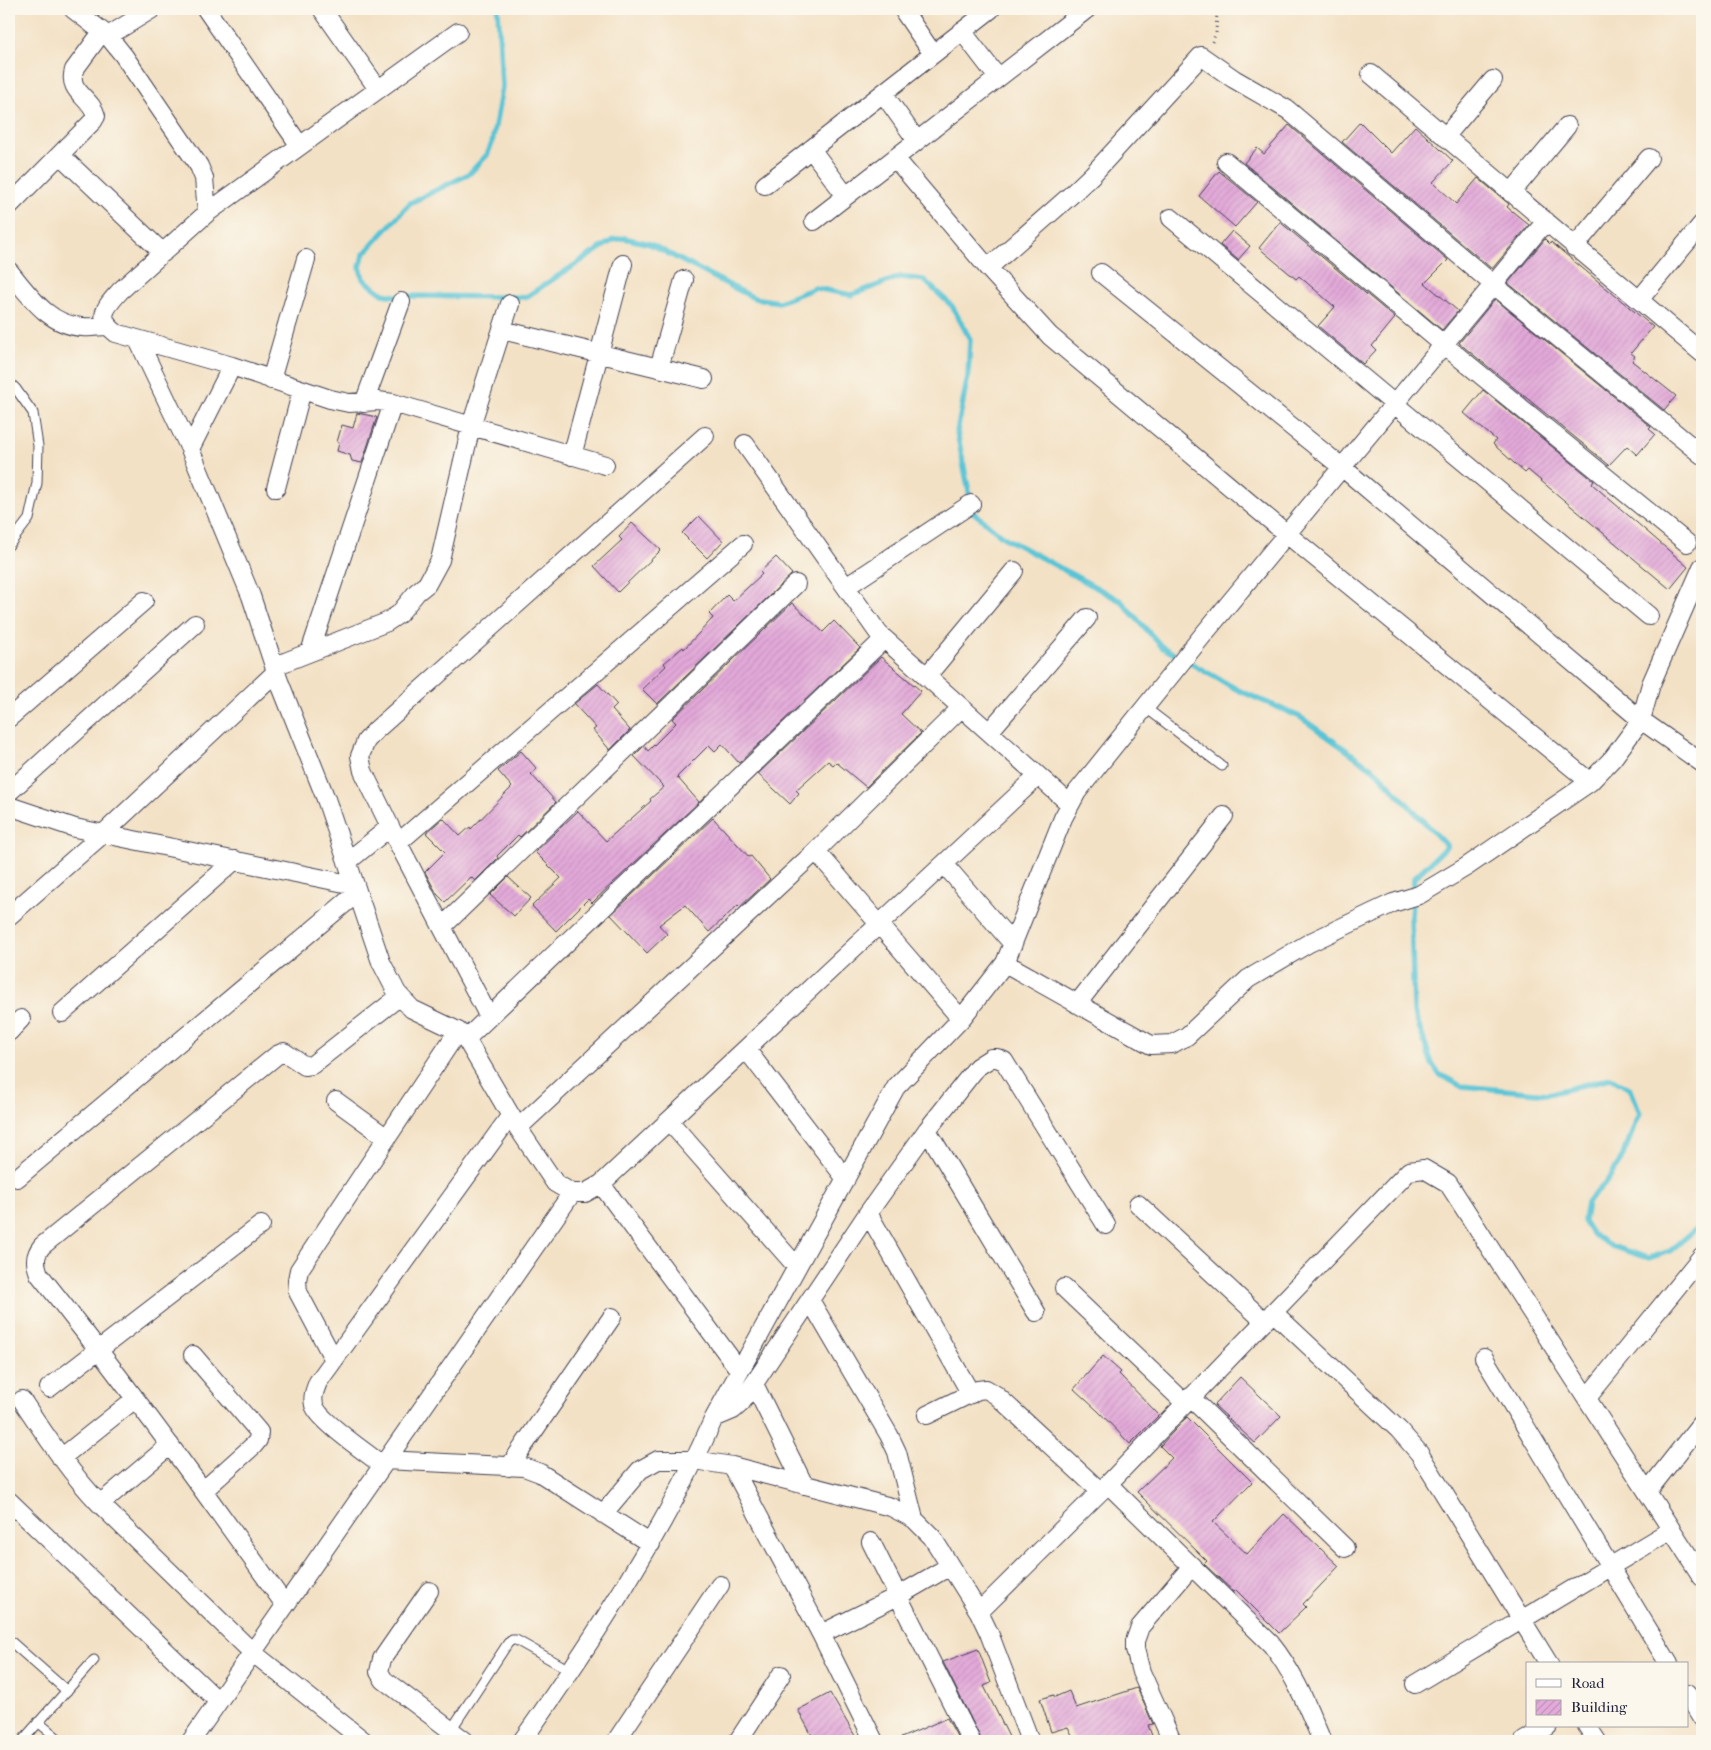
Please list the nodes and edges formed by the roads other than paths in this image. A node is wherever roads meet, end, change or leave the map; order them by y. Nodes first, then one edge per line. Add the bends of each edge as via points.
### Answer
1 (72, 9) edge
2 (152, 9) edge
3 (206, 9) edge
4 (322, 9) edge
5 (991, 9) edge
6 (1087, 9) edge
7 (905, 13) dead end
8 (962, 31) junction
9 (458, 32) dead end
10 (105, 34) junction
11 (933, 54) junction
12 (1371, 74) dead end
13 (998, 78) junction
14 (1493, 80) dead end
15 (378, 89) junction
16 (883, 93) junction
17 (1567, 126) dead end
18 (1445, 137) junction
19 (917, 141) junction
20 (300, 146) junction
21 (811, 149) junction
22 (60, 155) junction
23 (895, 158) junction
24 (1649, 158) dead end
25 (1226, 162) dead end
26 (765, 185) dead end
27 (1511, 193) junction
28 (846, 196) junction
29 (9, 206) edge
30 (207, 213) junction
31 (1171, 218) dead end
32 (814, 221) dead end
33 (1546, 221) junction
34 (1702, 224) edge
35 (1574, 247) junction
36 (163, 253) junction
37 (306, 259) dead end
38 (623, 264) dead end
39 (988, 268) junction
40 (9, 271) edge
41 (1101, 273) dead end
42 (684, 280) dead end
43 (1494, 285) junction
44 (1639, 300) junction
45 (401, 302) dead end
46 (510, 304) dead end
47 (107, 326) junction
48 (502, 330) junction
49 (138, 340) junction
50 (1444, 345) junction
51 (1702, 353) edge
52 (599, 354) junction
53 (232, 366) junction
54 (659, 368) junction
55 (704, 379) dead end
56 (272, 380) junction
57 (9, 382) edge
58 (302, 390) junction
59 (364, 403) junction
60 (393, 403) junction
61 (1395, 404) junction
62 (472, 426) junction
63 (705, 436) dead end
64 (746, 444) dead end
65 (190, 449) junction
66 (1702, 455) edge
67 (572, 456) junction
68 (605, 465) dead end
69 (1343, 468) junction
70 (276, 488) dead end
71 (971, 504) dead end
72 (1288, 535) junction
73 (10, 542) edge
74 (1686, 543) dead end
75 (743, 544) dead end
76 (1702, 567) edge
77 (1014, 571) dead end
78 (796, 584) dead end
79 (846, 587) junction
80 (144, 601) dead end
81 (1649, 616) dead end
82 (1087, 618) dead end
83 (195, 624) dead end
84 (884, 638) junction
85 (310, 652) junction
86 (275, 669) junction
87 (926, 678) junction
88 (961, 708) junction
89 (1146, 708) junction
90 (9, 718) edge
91 (1641, 720) junction
92 (989, 732) junction
93 (1702, 763) edge
94 (1222, 766) dead end
95 (1038, 776) junction
96 (1590, 782) junction
97 (9, 792) edge
98 (1070, 804) junction
99 (9, 806) edge
100 (1224, 816) dead end
101 (104, 833) junction
102 (394, 835) junction
103 (816, 851) junction
104 (235, 860) junction
105 (347, 862) junction
106 (944, 864) junction
107 (355, 889) junction
108 (9, 916) edge
109 (880, 924) junction
110 (442, 927) junction
111 (1013, 944) junction
112 (1006, 963) junction
113 (400, 996) junction
114 (1077, 1004) junction
115 (62, 1013) dead end
116 (489, 1017) junction
117 (21, 1019) dead end
118 (961, 1019) junction
119 (9, 1032) edge
120 (462, 1035) junction
121 (746, 1049) junction
122 (336, 1101) dead end
123 (669, 1121) junction
124 (514, 1122) junction
125 (927, 1130) junction
126 (387, 1138) junction
127 (17, 1178) dead end
128 (846, 1179) junction
129 (601, 1184) junction
130 (572, 1194) junction
131 (1138, 1204) dead end
132 (868, 1213) junction
133 (261, 1224) dead end
134 (1106, 1225) dead end
135 (1702, 1256) edge
136 (797, 1267) junction
137 (1064, 1288) dead end
138 (810, 1300) junction
139 (1036, 1312) dead end
140 (1269, 1316) junction
141 (612, 1317) dead end
142 (98, 1349) junction
143 (193, 1355) dead end
144 (1484, 1358) dead end
145 (334, 1360) junction
146 (740, 1371) junction
147 (754, 1384) junction
148 (49, 1388) dead end
149 (971, 1394) junction
150 (1587, 1398) junction
151 (135, 1399) junction
152 (22, 1400) dead end
153 (1188, 1400) junction
154 (926, 1415) dead end
155 (714, 1418) junction
156 (1702, 1422) edge
157 (170, 1445) junction
158 (61, 1458) junction
159 (695, 1460) junction
160 (384, 1462) junction
161 (732, 1466) junction
162 (509, 1467) junction
163 (804, 1485) junction
164 (1104, 1487) junction
165 (204, 1490) junction
166 (1647, 1492) junction
167 (9, 1501) edge
168 (100, 1504) junction
169 (603, 1514) junction
170 (914, 1519) junction
171 (1671, 1530) junction
172 (871, 1542) dead end
173 (651, 1544) junction
174 (1345, 1548) dead end
175 (950, 1566) junction
176 (1192, 1566) junction
177 (1610, 1566) junction
178 (1702, 1577) edge
179 (720, 1585) dead end
180 (429, 1591) dead end
181 (898, 1596) junction
182 (285, 1605) junction
183 (979, 1612) junction
184 (1522, 1620) junction
185 (821, 1634) junction
186 (9, 1640) edge
187 (252, 1652) junction
188 (94, 1660) dead end
189 (1548, 1662) edge
190 (1668, 1662) edge
191 (571, 1671) junction
192 (781, 1675) dead end
193 (1415, 1684) dead end
194 (66, 1690) junction
195 (1688, 1696) edge
196 (218, 1701) junction
197 (1702, 1718) edge
198 (38, 1722) junction
199 (1545, 1728) edge
200 (1588, 1728) edge
201 (451, 1730) junction
202 (1319, 1740) edge
203 (22, 1741) edge
204 (61, 1741) edge
205 (191, 1741) edge
206 (364, 1741) edge
207 (465, 1741) edge
208 (522, 1741) edge
209 (616, 1741) edge
210 (738, 1741) edge
211 (874, 1741) edge
212 (970, 1741) edge
213 (1030, 1741) edge
214 (1172, 1741) edge
215 (1524, 1741) edge
216 (1596, 1741) edge

1 - 10 street
2 - 10 street
3 - 20 street
4 - 15 street
5 - 8 street
6 - 13 street
7 - 11 street
8 - 11 street
8 - 13 street
9 - 15 street
10 - 22 street via 74,70 72,78 73,85 96,116
10 - 30 street via 124,56 199,166 204,178
11 - 16 street
12 - 18 street
13 - 19 street
14 - 18 street
15 - 20 street
16 - 19 street
16 - 21 street
17 - 27 street
18 - 27 street
19 - 23 street
20 - 30 street
21 - 26 street
21 - 28 street
22 - 29 street
22 - 36 street
23 - 28 street
23 - 39 street
24 - 35 street
25 - 50 street
27 - 33 street
28 - 32 street
30 - 36 street
31 - 61 street
33 - 35 street
33 - 43 street
34 - 44 street
35 - 44 street
36 - 47 street via 108,304 104,314
37 - 56 street
38 - 52 street
39 - 43 street via 1092,175 1201,56 1288,110
39 - 72 street via 1050,336
40 - 47 street via 45,313 62,323 82,328
41 - 69 street
42 - 54 street
43 - 50 street
43 - 66 street
44 - 51 street
45 - 59 street
46 - 48 street
47 - 49 street via 116,334
48 - 52 street
48 - 62 street
49 - 53 street
49 - 65 street
50 - 61 street
50 - 74 street
52 - 54 street
52 - 67 street
53 - 56 street
53 - 65 street
54 - 55 street
56 - 58 street
57 - 73 lane via 33,414 38,446 37,483 29,519
58 - 59 street via 349,403
58 - 70 street
59 - 60 street
60 - 62 street
60 - 85 street
61 - 69 street
61 - 81 street
62 - 67 street
62 - 85 street via 440,560 427,584 400,614 387,622
63 - 102 street via 366,741 360,756 363,771
64 - 79 street
65 - 86 street via 251,596
67 - 68 street
69 - 72 street
69 - 91 street
71 - 79 street
72 - 89 street
72 - 96 street
75 - 102 street
76 - 91 street via 1651,684
77 - 87 street
78 - 110 street
79 - 84 street
80 - 90 street
82 - 92 street
83 - 97 street
84 - 87 street
84 - 116 street
85 - 86 street
86 - 101 street
86 - 105 street
87 - 88 street
88 - 92 street
88 - 103 street
89 - 94 lane
89 - 98 street
91 - 93 street
91 - 96 street via 1613,758
92 - 95 street
95 - 98 street
95 - 106 street
96 - 114 street via 1466,867 1419,895 1393,903 1309,943 1248,979 1188,1036 1172,1044 1151,1045
98 - 111 street
99 - 101 street via 75,828
100 - 114 street
101 - 104 street
101 - 108 street
102 - 105 street
102 - 110 street
103 - 109 street
103 - 124 street
104 - 107 street
104 - 115 street
105 - 107 street
106 - 109 street
106 - 111 street
107 - 113 street via 382,962
107 - 127 street
109 - 118 street
109 - 121 street
110 - 116 street
111 - 112 street
112 - 114 street
112 - 118 street
113 - 120 street via 412,1009
113 - 142 street via 312,1065 305,1066 284,1052 277,1055 42,1246 35,1262 39,1274
116 - 120 street
117 - 119 street
118 - 128 street via 896,1087
120 - 124 street
120 - 126 street
121 - 123 street
121 - 128 street
122 - 126 street
123 - 129 street
123 - 136 street
124 - 130 street via 555,1183
124 - 145 street
125 - 132 street
125 - 134 street via 977,1067 991,1058 1004,1061
125 - 139 street
126 - 145 street via 299,1270 298,1292
128 - 136 street
129 - 130 street via 585,1193
129 - 146 street
130 - 160 street
131 - 140 street
132 - 138 street
132 - 149 street
133 - 142 street
135 - 150 street
136 - 146 street
137 - 153 street
138 - 147 street
138 - 170 street via 888,1435 896,1452
140 - 150 street via 1409,1171 1424,1169 1448,1183
140 - 153 street
140 - 184 street via 1409,1440
141 - 162 street
142 - 148 street
142 - 151 street
143 - 165 street via 259,1432 254,1445
144 - 177 street
145 - 160 street via 318,1382 313,1397 314,1407 322,1418
146 - 155 street
147 - 155 street via 733,1410
147 - 163 street
149 - 154 street
149 - 164 street via 986,1389 996,1395
150 - 166 street
151 - 157 street
151 - 158 street
152 - 158 street
153 - 164 street
153 - 174 street
155 - 159 street
156 - 166 street
157 - 165 street
157 - 168 street
158 - 168 street
159 - 161 street
159 - 169 street via 658,1460 640,1470
159 - 173 street
160 - 162 street
160 - 182 street
161 - 163 street
161 - 185 street
162 - 169 street via 524,1467 540,1473
163 - 170 street via 891,1507
164 - 176 street
164 - 183 street
165 - 182 street
166 - 171 street
167 - 196 street
168 - 187 street
169 - 173 street
170 - 175 street via 932,1537
171 - 177 street
171 - 178 street
172 - 181 street
173 - 191 street
175 - 181 street
175 - 183 street
176 - 202 street via 1286,1663 1302,1692
176 - 214 street via 1140,1627 1135,1642 1141,1672
177 - 184 street
177 - 190 street
179 - 209 street
180 - 201 street via 382,1659 379,1672 384,1680
181 - 185 street
181 - 212 street
182 - 187 street
183 - 213 street
184 - 189 street
184 - 193 street
185 - 211 street
186 - 194 lane
187 - 196 street
187 - 206 street
188 - 194 lane
191 - 201 lane via 512,1640
191 - 208 street
192 - 210 street
194 - 198 lane
195 - 197 street
196 - 205 street
198 - 203 lane
198 - 204 lane
199 - 215 street
200 - 216 street
201 - 207 street

